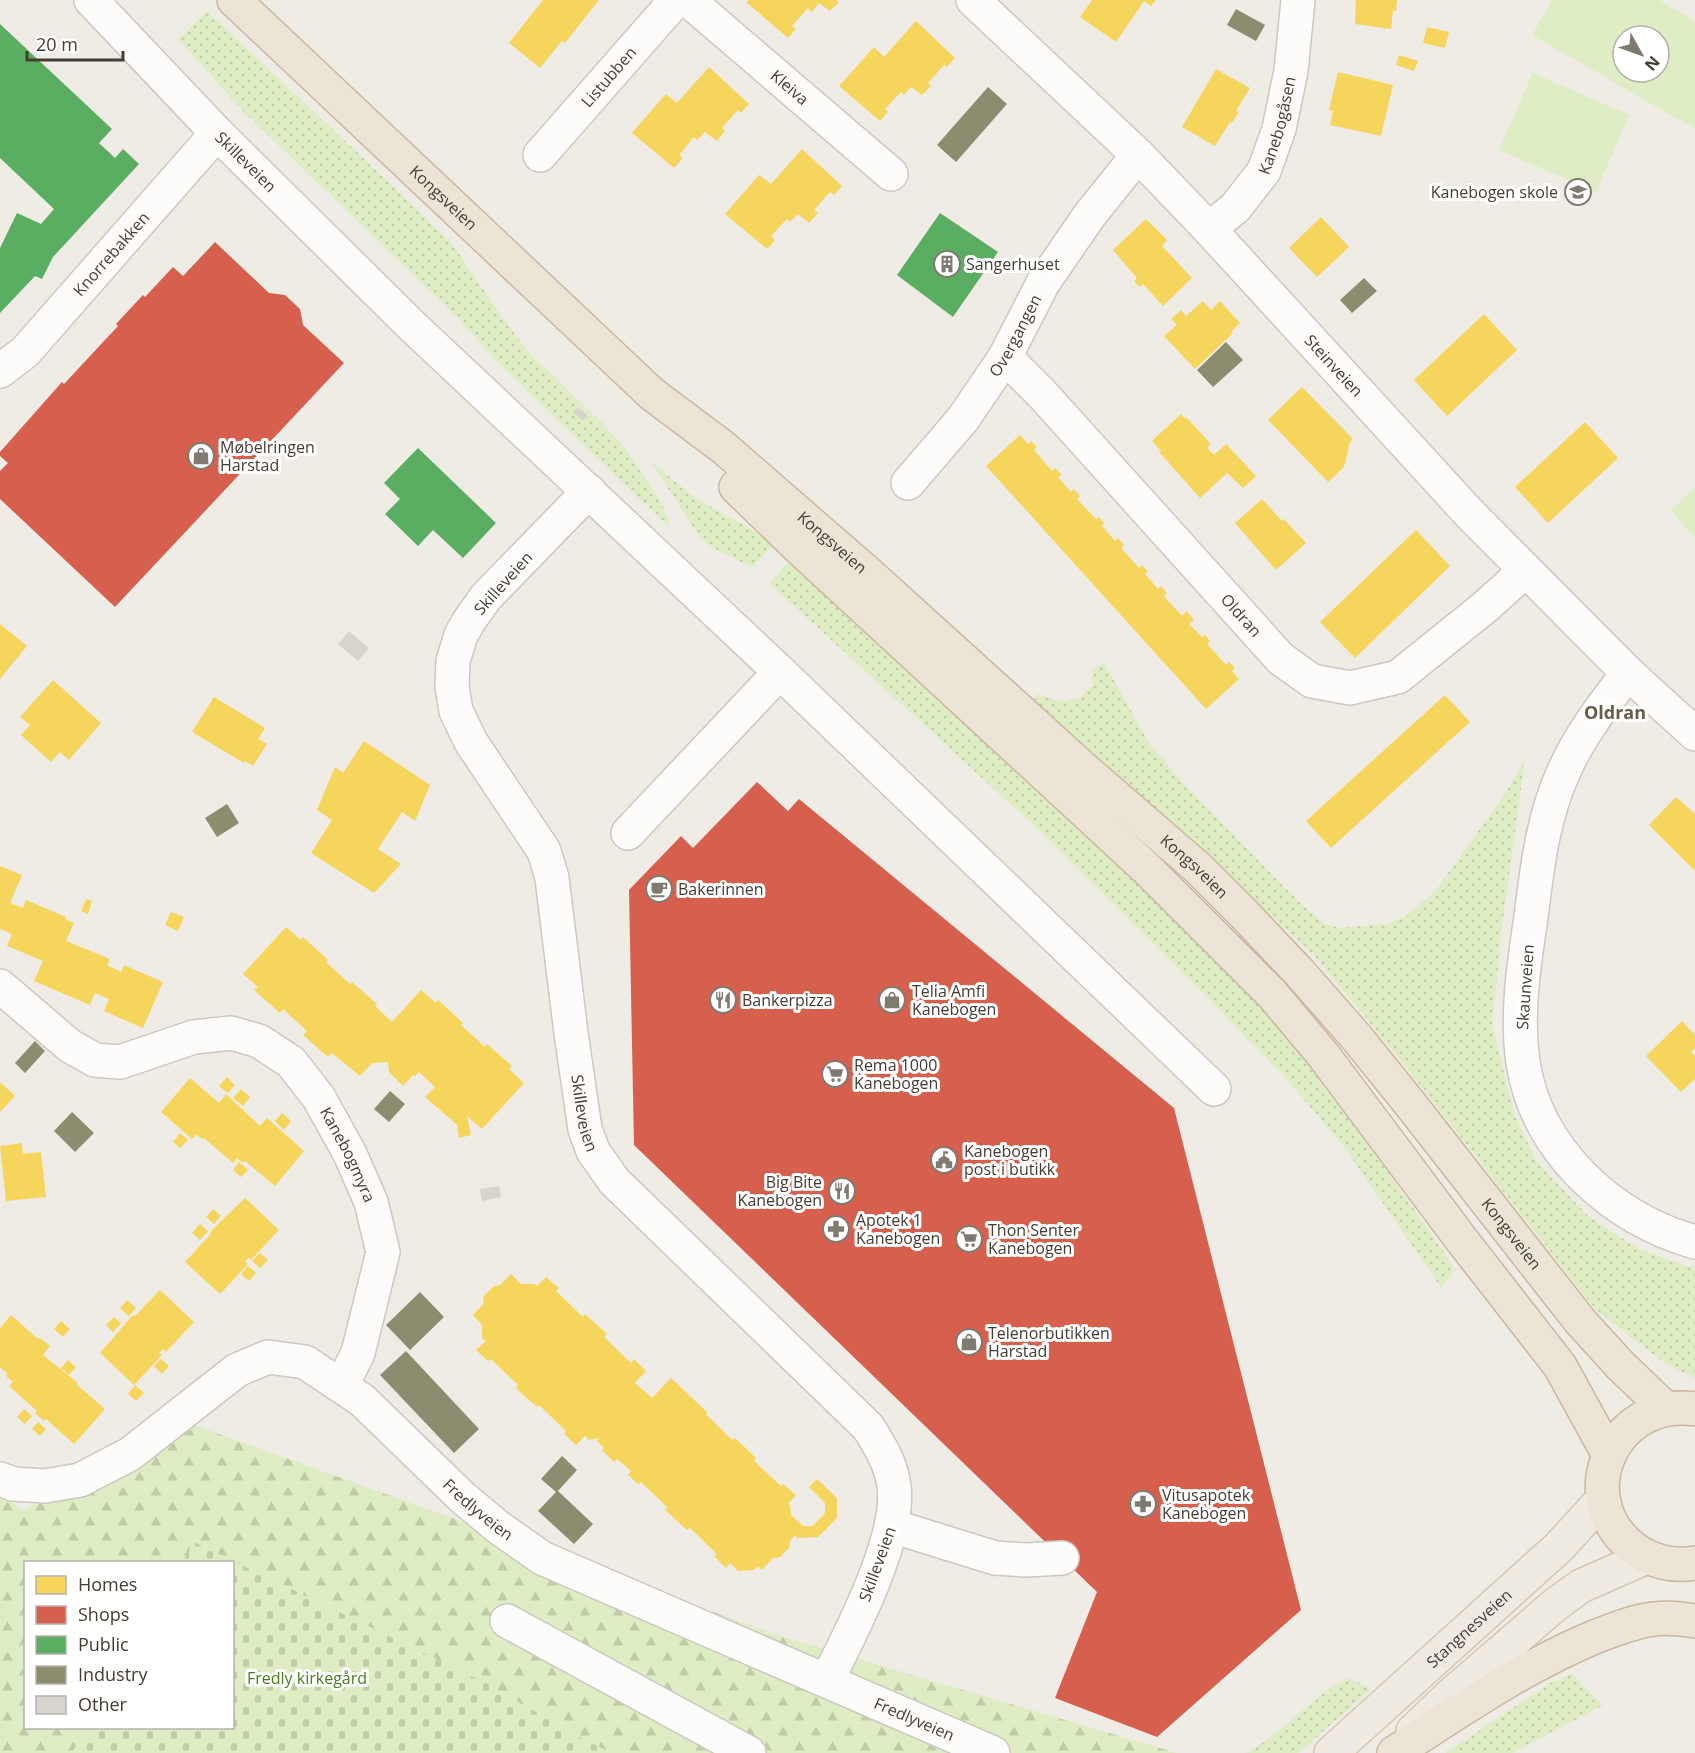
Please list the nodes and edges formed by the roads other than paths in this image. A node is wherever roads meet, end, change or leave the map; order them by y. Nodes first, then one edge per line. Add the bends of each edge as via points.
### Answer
1 (91, 0) edge
2 (234, 0) edge
3 (676, 0) edge
4 (688, 0) edge
5 (973, 0) edge
6 (1298, 0) edge
7 (217, 134) junction
8 (1138, 155) junction
9 (540, 156) dead end
10 (891, 174) dead end
11 (1209, 229) junction
12 (1005, 357) junction
13 (0, 371) edge
14 (652, 394) junction
15 (908, 483) dead end
16 (589, 491) junction
17 (1525, 571) junction
18 (780, 672) junction
19 (1628, 673) junction
20 (1695, 734) edge
21 (628, 833) dead end
22 (0, 986) edge
23 (1214, 1089) dead end
24 (1695, 1242) edge
25 (342, 1385) junction
26 (1681, 1409) edge
27 (1609, 1455) junction
28 (0, 1479) edge
29 (1603, 1499) junction
30 (892, 1526) junction
31 (1647, 1557) junction
32 (1062, 1558) dead end
33 (1695, 1563) edge
34 (507, 1621) dead end
35 (1695, 1621) edge
36 (827, 1680) junction
37 (749, 1753) edge
38 (993, 1753) edge
39 (1331, 1753) edge
40 (1392, 1753) edge

1 - 7 street, Skilleveien
2 - 14 highway, Kongsveien
3 - 9 street, Listubben
4 - 10 street, Kleiva
5 - 8 street, Steinveien
6 - 11 street, Kanebogåsen via 1292,71 1279,129 1264,171 1234,208
7 - 13 street, Knorrebakken via 25,352
7 - 16 street, Skilleveien via 409,323
8 - 11 street, Steinveien
8 - 12 street, Overgangen via 1043,283
11 - 17 street, Steinveien
12 - 15 street, Overgangen via 963,419
12 - 17 street, Oldran via 1281,659 1312,681 1350,688 1398,677
14 - 26 highway, Kongsveien via 724,448 1198,868 1300,973 1377,1063 1580,1321 1620,1365
14 - 27 highway, Kongsveien via 708,460 1147,869 1272,994 1324,1056 1560,1366
16 - 18 street, Skilleveien
16 - 30 street, Skilleveien via 486,597 469,621 453,660 456,711 471,742 544,851 552,878 585,1129 593,1151 614,1181 868,1427 887,1456 896,1508
17 - 19 street, Steinveien
18 - 21 street
18 - 23 street, Skilleveien
19 - 20 street, Steinveien
19 - 24 street, Skaunveien via 1583,733 1563,773 1546,825 1524,963 1523,1061 1540,1115 1574,1167 1621,1209 1662,1231
22 - 25 street, Kanebogmyra via 70,1046 95,1060 120,1062 194,1038 231,1033 259,1041 291,1062 319,1098 350,1154 371,1202 383,1252 358,1353
25 - 28 street, Fredlyveien via 305,1362 268,1357 237,1370 130,1454 80,1480 45,1486
25 - 36 street, Fredlyveien via 462,1497 542,1558
26 - 27 highway via 1645,1417 1626,1430
27 - 29 highway via 1604,1469
29 - 31 highway via 1614,1527
29 - 39 main road, Stangnesveien via 1559,1547
30 - 32 street via 995,1558
30 - 36 street, Skilleveien via 859,1613
31 - 33 highway via 1674,1564
31 - 40 main road via 1581,1586 1556,1604 1452,1694
34 - 37 street
35 - 40 highway via 1652,1619 1582,1642 1539,1662
36 - 38 street, Fredlyveien

